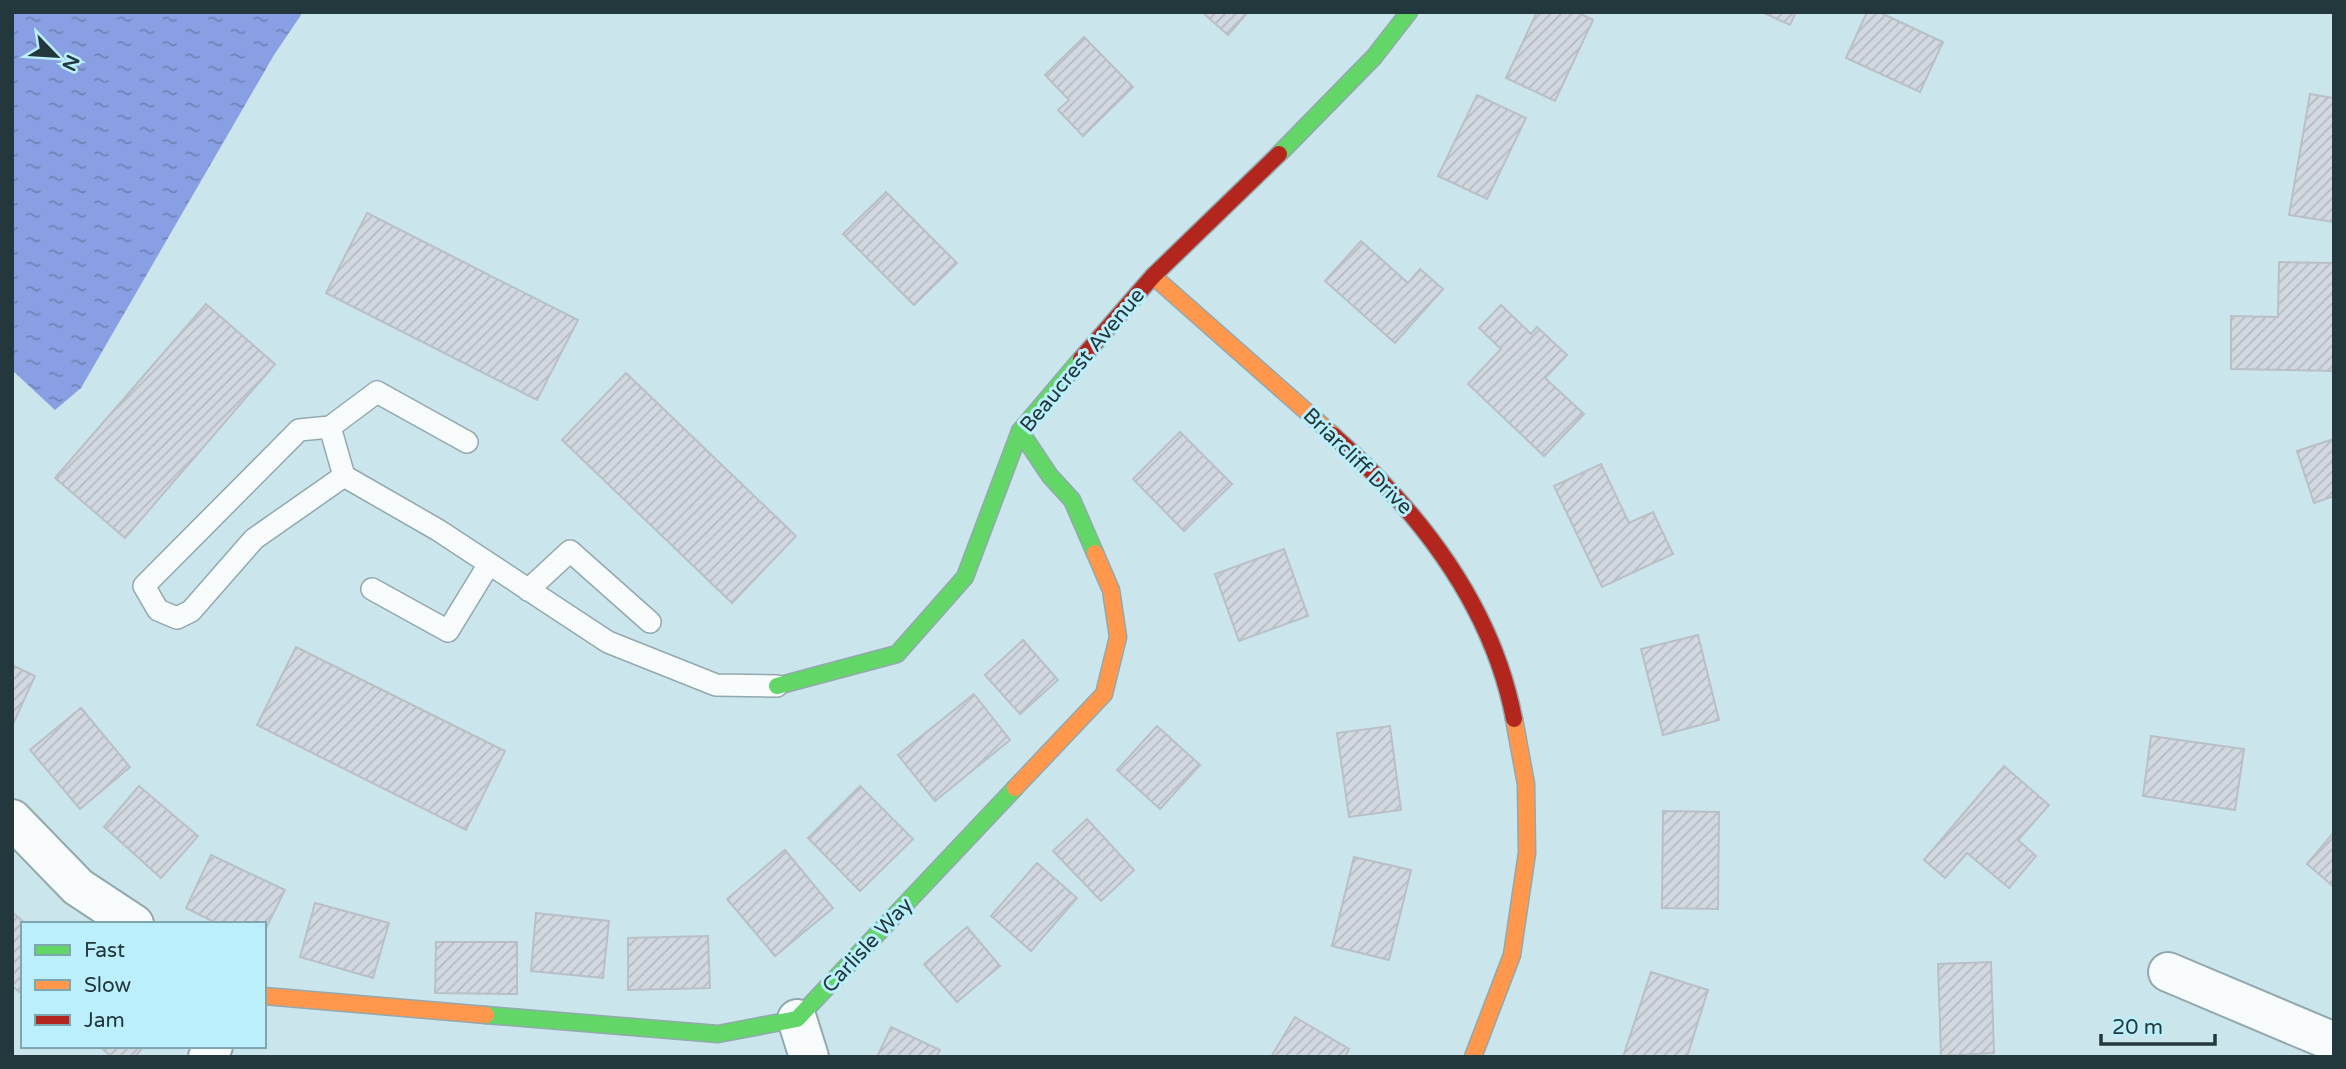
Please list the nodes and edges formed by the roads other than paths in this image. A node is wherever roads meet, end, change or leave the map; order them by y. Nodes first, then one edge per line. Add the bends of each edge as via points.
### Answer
1 (1409, 12) edge
2 (1153, 276) junction
3 (330, 427) junction
4 (1020, 431) junction
5 (467, 442) dead end
6 (344, 476) junction
7 (489, 564) junction
8 (372, 589) dead end
9 (528, 590) junction
10 (650, 622) dead end
11 (777, 686) joint
12 (12, 819) edge
13 (131, 922) edge
14 (2168, 972) dead end
15 (266, 996) edge
16 (797, 1020) junction
17 (2334, 1042) edge
18 (809, 1057) edge
19 (1473, 1057) edge

1 - 2 street, Beaucrest Avenue via 1374,57
2 - 4 street, Beaucrest Avenue
2 - 19 street, Briarcliff Drive via 1367,465 1415,516 1480,618 1510,699 1526,783 1527,853 1512,956
3 - 5 lane via 377,392
3 - 6 lane
3 - 6 lane via 299,430 144,586 158,610 177,618 191,611 254,539
4 - 11 street, Beaucrest Avenue via 965,577 897,654
4 - 16 street, Carlisle Way via 1072,500 1111,590 1118,636 1104,694
6 - 7 lane
7 - 8 lane via 448,631
7 - 9 lane
9 - 10 lane via 570,551
9 - 11 lane via 620,647 716,685
12 - 13 street via 78,887
14 - 17 street
15 - 16 street via 718,1034
16 - 18 street

